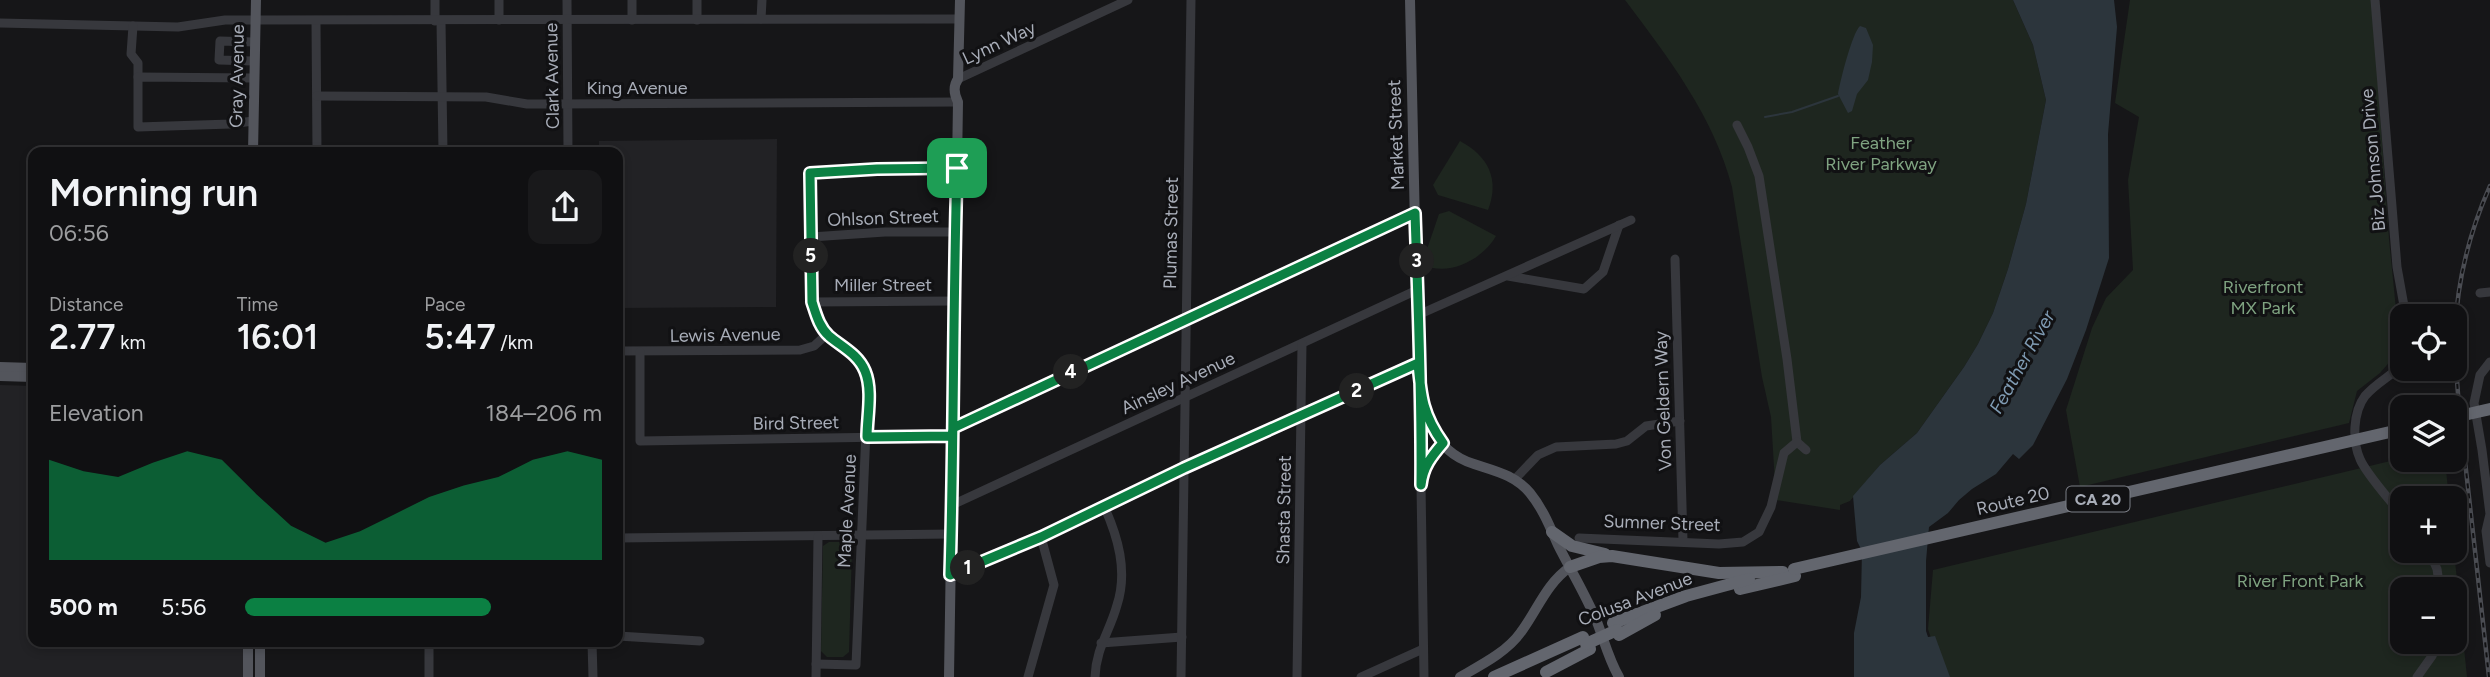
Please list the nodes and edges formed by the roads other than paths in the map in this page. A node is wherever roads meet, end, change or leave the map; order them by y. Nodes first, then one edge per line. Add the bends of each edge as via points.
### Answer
1 (256, 0) edge
2 (435, 0) edge
3 (499, 0) edge
4 (567, 0) edge
5 (632, 0) edge
6 (697, 0) edge
7 (762, 0) edge
8 (960, 0) edge
9 (1128, 0) edge
10 (1191, 0) edge
11 (1410, 0) edge
12 (2375, 0) edge
13 (761, 19) junction
14 (959, 19) junction
15 (499, 20) junction
16 (632, 20) junction
17 (697, 20) junction
18 (438, 21) junction
19 (567, 21) junction
20 (255, 22) junction
21 (316, 22) junction
22 (0, 23) edge
23 (133, 26) junction
24 (254, 42) junction
25 (253, 61) junction
26 (138, 77) junction
27 (253, 78) junction
28 (958, 79) junction
29 (317, 96) junction
30 (443, 97) junction
31 (958, 102) junction
32 (568, 104) junction
33 (253, 121) junction
34 (1737, 125) dead end
35 (253, 147) edge
36 (317, 147) edge
37 (443, 147) edge
38 (568, 147) edge
39 (957, 168) junction
40 (1415, 213) junction
41 (1631, 220) dead end
42 (1619, 225) junction
43 (956, 232) junction
44 (811, 237) junction
45 (1675, 259) dead end
46 (1507, 276) junction
47 (1418, 290) junction
48 (954, 301) junction
49 (812, 302) junction
50 (2404, 304) edge
51 (1418, 315) junction
52 (1185, 319) junction
53 (827, 334) junction
54 (1301, 344) junction
55 (623, 351) edge
56 (640, 352) junction
57 (2490, 362) edge
58 (1418, 363) junction
59 (0, 367) edge
60 (28, 368) edge
61 (2390, 375) edge
62 (0, 376) edge
63 (28, 377) edge
64 (1421, 396) junction
65 (1184, 398) junction
66 (2490, 409) edge
67 (2467, 414) edge
68 (2490, 416) edge
69 (1302, 417) junction
70 (1680, 421) junction
71 (2467, 421) edge
72 (952, 432) junction
73 (2390, 432) edge
74 (867, 437) junction
75 (2390, 439) edge
76 (1797, 442) junction
77 (1443, 443) junction
78 (1806, 450) dead end
79 (1184, 468) junction
80 (1515, 480) junction
81 (1421, 485) junction
82 (2390, 500) edge
83 (952, 505) junction
84 (1104, 506) junction
85 (1552, 532) junction
86 (951, 534) junction
87 (818, 537) junction
88 (860, 537) junction
89 (1041, 537) junction
90 (623, 538) edge
91 (1580, 538) dead end
92 (1684, 541) junction
93 (1612, 556) junction
94 (2490, 563) edge
95 (1570, 567) junction
96 (1791, 572) junction
97 (950, 575) junction
98 (1616, 630) junction
99 (623, 636) edge
100 (1182, 637) junction
101 (700, 641) dead end
102 (1101, 643) junction
103 (1586, 643) junction
104 (248, 647) edge
105 (260, 647) edge
106 (429, 647) edge
107 (592, 647) edge
108 (1423, 649) junction
109 (2433, 654) edge
110 (1570, 660) junction
111 (816, 664) junction
112 (1543, 675) edge
113 (248, 677) edge
114 (260, 677) edge
115 (429, 677) edge
116 (593, 677) edge
117 (816, 677) edge
118 (949, 677) edge
119 (1028, 677) edge
120 (1095, 677) edge
121 (1181, 677) edge
122 (1297, 677) edge
123 (1361, 677) edge
124 (1424, 677) edge
125 (1460, 677) edge
126 (1494, 677) edge
127 (1513, 677) edge
128 (1560, 677) edge
129 (1619, 677) edge
130 (2417, 677) edge

1 - 20 main road, Gray Avenue
2 - 18 street
3 - 15 street
4 - 19 street, Clark Avenue
5 - 16 street
6 - 17 street
7 - 13 street
8 - 14 main road
9 - 28 street, Lynn Way
10 - 52 street, Plumas Street
11 - 40 main road, Market Street
12 - 50 street, Biz Johnson Drive
13 - 14 street
13 - 17 street
14 - 28 main road
15 - 18 street
15 - 19 street
16 - 17 street
16 - 19 street
18 - 21 street
18 - 30 street
19 - 32 street, Clark Avenue
20 - 21 street
20 - 23 street
20 - 24 main road, Gray Avenue
21 - 29 street
22 - 23 street
23 - 26 street via 131,54 138,62
24 - 25 main road, Gray Avenue
24 - 25 street via 220,41 219,60
25 - 27 main road, Gray Avenue
26 - 27 street
26 - 33 street via 138,127
27 - 33 main road, Gray Avenue
28 - 31 main road via 962,95
29 - 30 street, King Avenue
29 - 36 street
30 - 32 street, King Avenue
30 - 37 street
31 - 32 street, King Avenue
31 - 39 main road
32 - 38 street, Clark Avenue
33 - 35 main road, Gray Avenue
34 - 76 street via 1759,176
39 - 43 main road
39 - 44 street, Maple Avenue via 810,173
40 - 47 main road, Market Street
40 - 52 street, Bird Street
41 - 42 street
42 - 46 street
42 - 46 street via 1603,272 1584,289
43 - 44 street, Ohlson Street
43 - 48 main road
44 - 49 street, Maple Avenue
45 - 70 street, Von Geldern Way
46 - 51 street
47 - 51 main road, Market Street
47 - 54 street, Ainsley Avenue
48 - 49 street, Miller Street
48 - 72 main road
49 - 53 street, Maple Avenue
51 - 58 main road, Market Street
52 - 65 street, Plumas Street
52 - 72 street, Bird Street
53 - 56 street, Lewis Avenue via 814,346 800,350
53 - 74 street, Maple Avenue via 850,351 865,371
54 - 65 street, Ainsley Avenue
54 - 69 street, Shasta Street
55 - 56 street, Lewis Avenue
56 - 74 street, Bird Street via 640,441
57 - 94 street via 2480,375 2474,403 2490,514 2486,531
58 - 64 main road, Market Street
58 - 69 street
59 - 60 main road
61 - 82 street via 2362,402 2355,436 2360,460
62 - 63 main road
64 - 77 main road, Market Street via 1430,426
64 - 81 street, Market Street
65 - 79 street, Plumas Street
65 - 83 street, Ainsley Avenue
66 - 67 highway, bridge
68 - 71 highway
69 - 79 street
69 - 122 street, Shasta Street
70 - 80 street via 1646,426 1616,444 1556,447 1538,456
70 - 92 street, Von Geldern Way
72 - 74 street, Bird Street
72 - 83 main road
73 - 96 highway, Route 20 / CA 20, bridge
74 - 88 street, Maple Avenue
75 - 96 highway, Route 20 / CA 20
76 - 78 street
76 - 92 street, Sumner Street via 1784,453 1771,508 1759,532 1743,542
77 - 80 main road via 1470,463
77 - 81 street, Market Street via 1427,462
79 - 84 street
79 - 100 street, Plumas Street
80 - 85 main road via 1539,505
81 - 108 street, Market Street
83 - 86 main road
84 - 89 street
84 - 102 street via 1121,553 1122,578 1118,605
85 - 93 highway via 1572,546
85 - 95 main road
86 - 88 street
86 - 97 main road
87 - 88 street
87 - 90 street
87 - 111 street
88 - 111 street, Maple Avenue via 856,664
89 - 97 street
89 - 119 street via 1054,585
91 - 92 street, Sumner Street
93 - 95 highway
93 - 96 highway via 1719,573
95 - 125 main road via 1547,588 1509,645
95 - 129 main road
96 - 98 highway, Colusa Avenue / CA 20
96 - 98 highway, Colusa Avenue / CA 20 via 1686,596
97 - 118 main road
98 - 103 highway, Colusa Avenue / CA 20, bridge
99 - 101 street
100 - 102 street
100 - 121 street, Plumas Street
102 - 120 street
103 - 110 highway
103 - 126 highway, Colusa Avenue / CA 20
103 - 127 highway, Colusa Avenue / CA 20
104 - 113 main road
105 - 114 main road
106 - 115 street
107 - 116 street
108 - 123 street
108 - 124 street, Market Street
109 - 130 street
110 - 112 highway
110 - 128 highway
111 - 117 street

